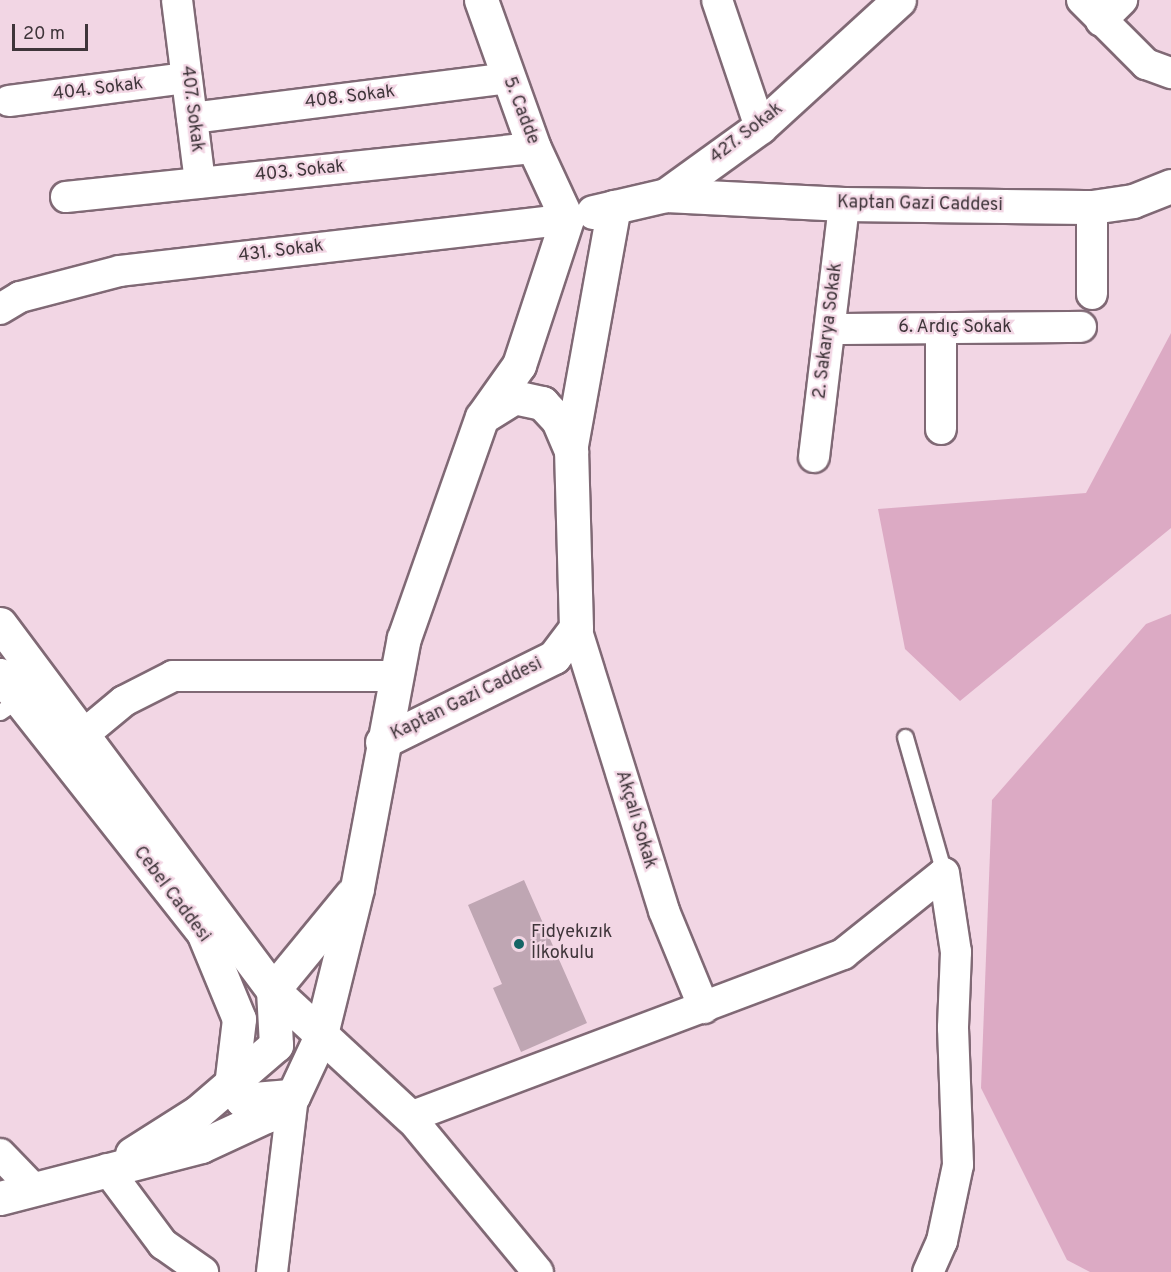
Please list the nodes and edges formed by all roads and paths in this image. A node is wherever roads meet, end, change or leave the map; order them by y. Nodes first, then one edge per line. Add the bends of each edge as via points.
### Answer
1 (177, 0) edge
2 (481, 0) edge
3 (717, 0) edge
4 (899, 0) edge
5 (1122, 0) edge
6 (1092, 11) edge
7 (1171, 73) edge
8 (187, 78) junction
9 (507, 78) junction
10 (9, 101) dead end
11 (192, 118) junction
12 (760, 127) junction
13 (534, 148) junction
14 (200, 183) junction
15 (1171, 186) edge
16 (666, 195) junction
17 (66, 197) dead end
18 (844, 204) junction
19 (614, 207) junction
20 (1092, 207) junction
21 (567, 219) junction
22 (1092, 294) dead end
23 (0, 309) edge
24 (1081, 327) dead end
25 (941, 328) junction
26 (830, 329) junction
27 (482, 417) junction
28 (941, 429) dead end
29 (571, 451) junction
30 (814, 457) dead end
31 (0, 624) edge
32 (576, 628) junction
33 (396, 676) junction
34 (6, 695) edge
35 (83, 735) junction
36 (905, 737) dead end
37 (382, 742) junction
38 (944, 873) junction
39 (357, 888) junction
40 (273, 990) junction
41 (704, 1008) junction
42 (320, 1038) junction
43 (231, 1086) junction
44 (293, 1096) junction
45 (410, 1117) junction
46 (0, 1154) edge
47 (107, 1169) junction
48 (31, 1186) junction
49 (0, 1198) edge
50 (203, 1272) edge
51 (272, 1272) edge
52 (538, 1272) edge
53 (928, 1272) edge

1 - 8 street, 407. Sokak
2 - 9 main road, 5. Cadde
3 - 12 street
4 - 12 main road, 427. Sokak
5 - 6 street
6 - 7 street via 1146,64
8 - 10 street, 404. Sokak
8 - 11 street, 407. Sokak
9 - 11 street, 408. Sokak
9 - 13 main road, 5. Cadde
11 - 14 street, 407. Sokak
12 - 16 main road, 427. Sokak
13 - 14 street, 403. Sokak
13 - 21 main road, 5. Cadde
14 - 17 street, 403. Sokak
15 - 20 main road, Kaptan Gazi Caddesi via 1133,201
16 - 18 main road, Kaptan Gazi Caddesi
16 - 19 main road, 427. Sokak
18 - 20 main road, Kaptan Gazi Caddesi
18 - 26 street, 2. Sakarya Sokak
19 - 21 main road, 427. Sokak
19 - 29 main road
20 - 22 street
21 - 23 street, 431. Sokak via 120,271 20,297
21 - 27 main road, Kaptan Gazi Caddesi via 519,365
24 - 25 street, 6. Ardıç Sokak
25 - 26 street, 6. Ardıç Sokak
25 - 28 street
26 - 30 street, 2. Sakarya Sokak
27 - 29 main road via 514,397 542,403 558,420
27 - 33 main road, Kaptan Gazi Caddesi via 404,638
29 - 32 main road
31 - 35 main road, Cebel Caddesi
32 - 37 main road, Kaptan Gazi Caddesi via 554,657
32 - 41 street, Akçalı Sokak via 664,911
33 - 35 street via 173,676 124,701
33 - 37 main road, Kaptan Gazi Caddesi
34 - 43 main road, Cebel Caddesi via 203,932 239,1018
35 - 40 main road, Cebel Caddesi
36 - 38 lane
37 - 39 main road, Kaptan Gazi Caddesi
38 - 41 street via 843,954
38 - 53 street via 956,952 953,1028 958,1165 942,1241
39 - 40 main road
39 - 42 main road, Kaptan Gazi Caddesi
40 - 42 main road, Cebel Caddesi
40 - 43 main road via 276,1045
41 - 45 street
42 - 44 main road, Kaptan Gazi Caddesi
42 - 45 main road, Cebel Caddesi
43 - 44 main road via 242,1100
43 - 47 main road
44 - 47 main road via 266,1116 201,1146
44 - 51 street
45 - 52 street
46 - 48 street
47 - 48 main road
47 - 50 street via 163,1244
48 - 49 main road

